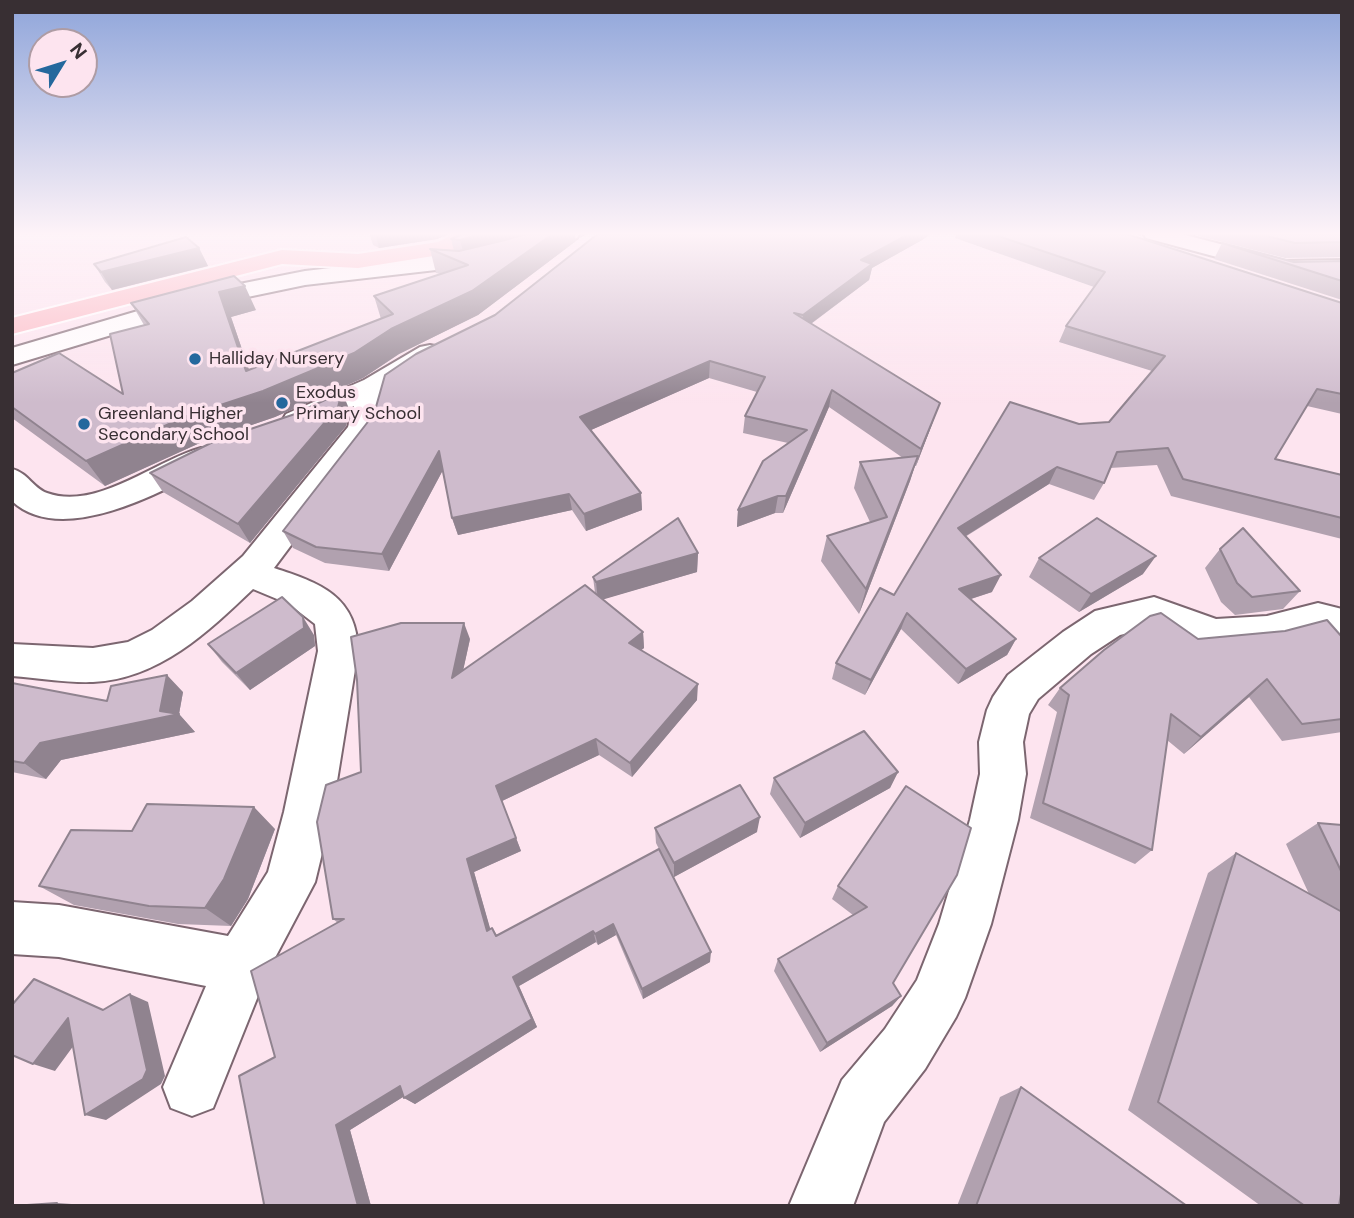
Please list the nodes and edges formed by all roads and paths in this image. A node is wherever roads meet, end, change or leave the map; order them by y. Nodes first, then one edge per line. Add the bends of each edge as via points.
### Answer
1 (158, 290) edge
2 (248, 290) edge
3 (18, 327) edge
4 (457, 339) edge
5 (12, 357) edge
6 (374, 386) junction
7 (275, 430) edge
8 (226, 447) edge
9 (12, 480) edge
10 (247, 573) junction
11 (1342, 624) edge
12 (12, 660) edge
13 (12, 928) edge
14 (243, 966) junction
15 (192, 1087) dead end
16 (821, 1206) edge

1 - 3 main road
2 - 5 street
4 - 6 street
6 - 7 street
6 - 10 street via 363,429
8 - 9 street via 101,502 65,507 35,502
10 - 12 street via 206,611 138,656 93,665
10 - 14 street via 310,599 331,615 338,632 338,651 290,882
11 - 16 street via 1318,618 1267,631 1215,635 1154,612 1109,622 1023,687 1008,710 994,820 965,924 937,998 905,1049 863,1101
13 - 14 street via 59,931
14 - 15 street

